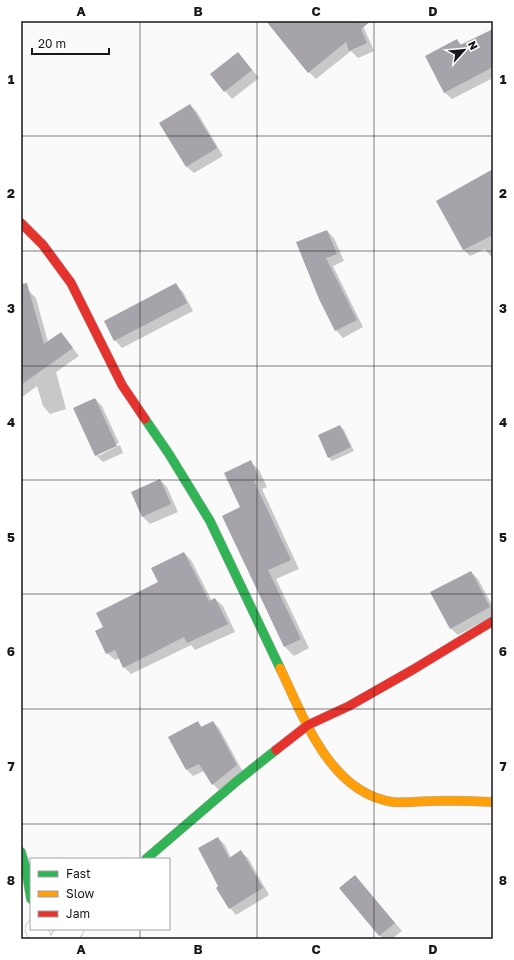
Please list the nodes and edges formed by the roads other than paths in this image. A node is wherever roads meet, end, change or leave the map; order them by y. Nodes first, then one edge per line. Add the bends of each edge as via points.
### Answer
1 (21, 223) edge
2 (493, 621) edge
3 (308, 725) junction
4 (493, 802) edge
5 (21, 852) edge
6 (147, 858) edge
7 (30, 893) edge
8 (36, 930) edge
9 (72, 930) edge
10 (41, 939) edge
11 (61, 939) edge

1 - 3 street via 43,244 71,283 122,385 210,521
2 - 3 street via 408,673 349,706
3 - 4 street via 316,741 341,774 368,796 394,802
3 - 6 street via 237,781
5 - 7 street
8 - 10 street
9 - 11 street

